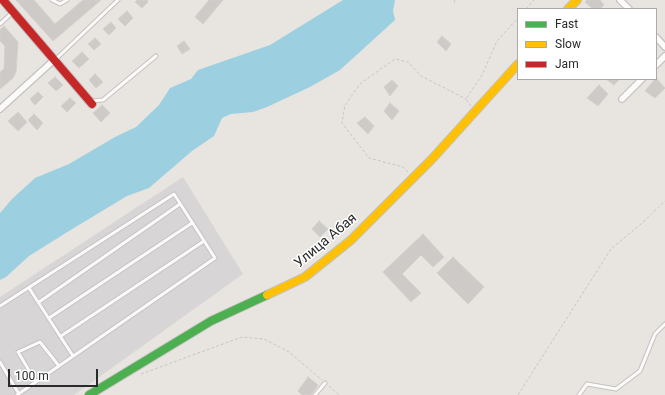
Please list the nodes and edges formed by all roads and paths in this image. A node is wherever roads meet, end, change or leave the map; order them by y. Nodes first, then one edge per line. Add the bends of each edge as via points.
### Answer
1 (3, 0) edge
2 (52, 0) edge
3 (67, 0) edge
4 (118, 0) edge
5 (454, 0) edge
6 (534, 0) edge
7 (577, 0) edge
8 (620, 0) edge
9 (455, 3) dead end
10 (527, 8) edge
11 (569, 8) edge
12 (628, 8) edge
13 (13, 12) junction
14 (517, 19) edge
15 (0, 24) edge
16 (657, 38) edge
17 (665, 47) edge
18 (156, 56) dead end
19 (665, 56) edge
20 (54, 60) junction
21 (657, 64) edge
22 (517, 65) edge
23 (641, 80) edge
24 (466, 99) junction
25 (622, 99) dead end
26 (91, 103) joint
27 (0, 109) edge
28 (476, 111) junction
29 (413, 178) junction
30 (665, 200) edge
31 (180, 204) junction
32 (192, 223) junction
33 (204, 241) junction
34 (29, 288) junction
35 (39, 302) junction
36 (0, 306) edge
37 (49, 318) junction
38 (665, 324) edge
39 (60, 336) junction
40 (73, 356) junction
41 (0, 362) edge
42 (59, 366) junction
43 (131, 371) junction
44 (36, 382) junction
45 (324, 383) junction
46 (18, 394) edge
47 (89, 395) edge
48 (315, 395) edge
49 (339, 395) edge
50 (518, 395) edge
51 (579, 395) edge

1 - 13 street
2 - 3 lane via 60,4
4 - 20 lane
5 - 9 path
6 - 10 path
7 - 11 street
8 - 12 street
13 - 15 lane
13 - 20 street
14 - 24 path via 497,42 482,75
16 - 17 street
18 - 26 lane via 103,100
19 - 21 street
20 - 26 street
20 - 27 street
22 - 28 street, Улица Абая
23 - 25 street
24 - 28 path
24 - 29 path via 421,76 408,62 395,59 361,84 345,105 342,123 369,158 403,167
28 - 29 street, Улица Абая
29 - 43 street, Улица Абая via 351,240 305,277 211,320
30 - 50 path via 611,249
31 - 32 lane
31 - 34 lane via 174,194
31 - 35 lane
32 - 33 lane
32 - 37 lane
33 - 39 lane
33 - 40 lane via 215,258
34 - 35 lane
34 - 36 lane
35 - 37 lane
37 - 39 lane
38 - 51 lane via 655,334 640,372 616,389 587,384
39 - 40 lane
40 - 42 lane
41 - 46 lane
42 - 44 lane
42 - 44 lane via 40,342 18,352
43 - 45 path via 143,374 242,337 264,340 289,352
43 - 47 street, Улица Абая
44 - 46 lane
45 - 48 lane
45 - 49 path

